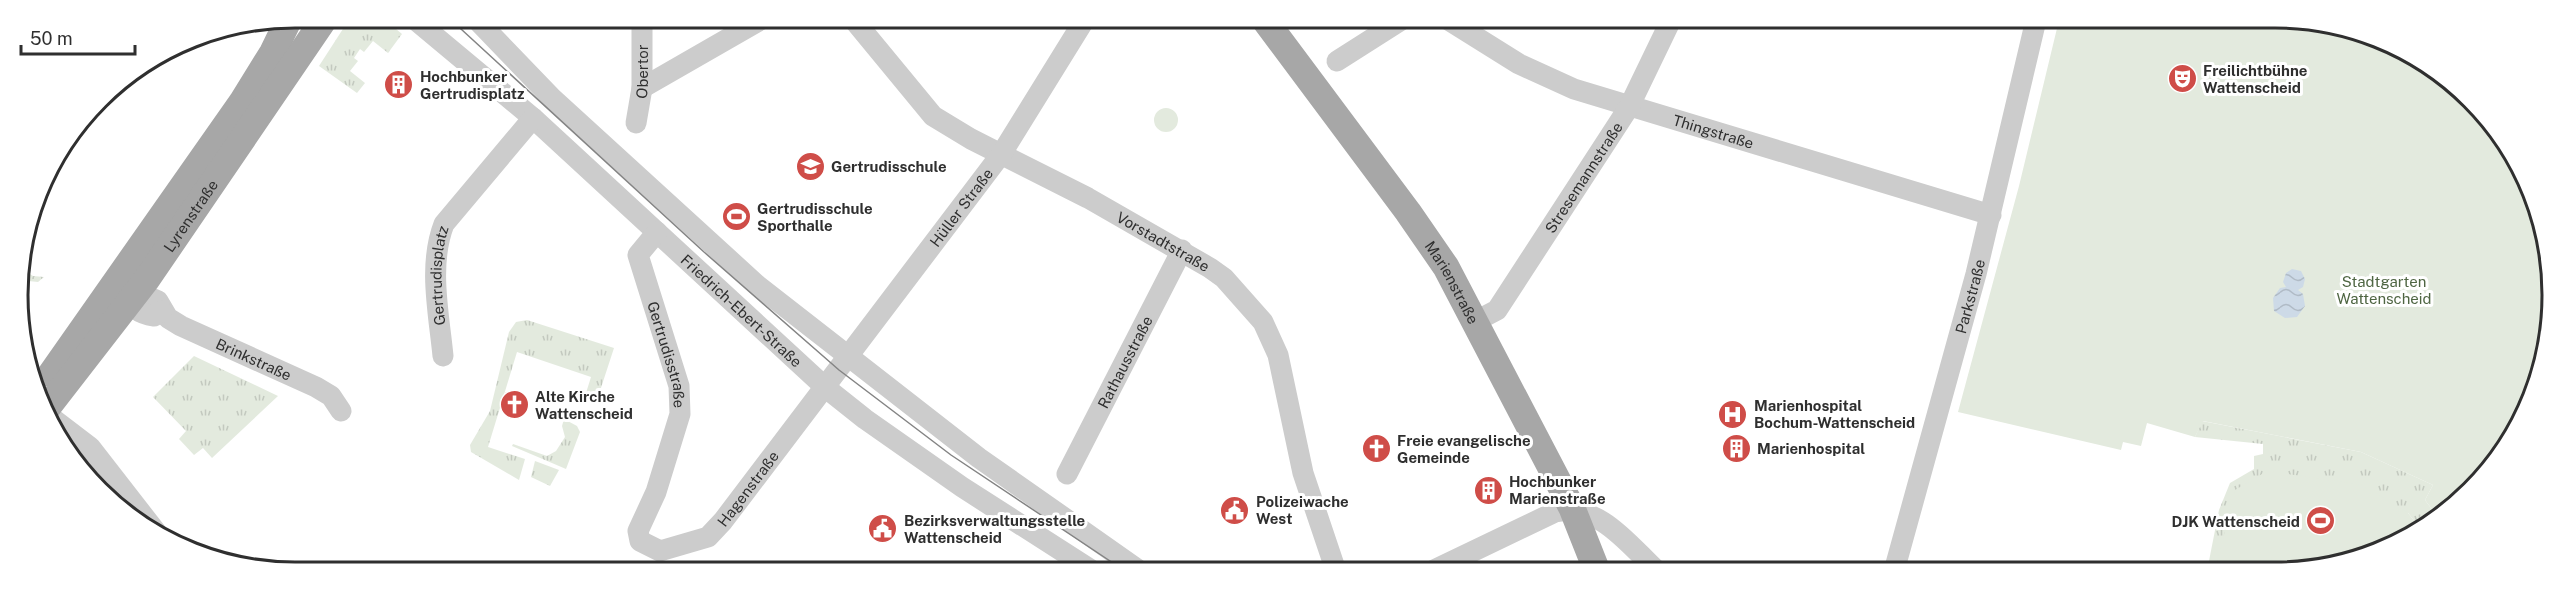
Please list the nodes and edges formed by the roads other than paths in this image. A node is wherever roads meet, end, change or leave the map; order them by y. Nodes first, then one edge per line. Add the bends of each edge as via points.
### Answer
1 (318, 28) edge
2 (425, 28) edge
3 (485, 28) edge
4 (642, 28) edge
5 (746, 28) edge
6 (861, 28) edge
7 (1079, 28) edge
8 (1271, 28) edge
9 (1389, 28) edge
10 (1462, 28) edge
11 (1667, 28) edge
12 (2034, 28) edge
13 (284, 29) edge
14 (1337, 61) dead end
15 (642, 88) junction
16 (1629, 107) junction
17 (533, 118) junction
18 (636, 123) dead end
19 (1002, 153) junction
20 (1990, 215) junction
21 (657, 232) junction
22 (1182, 250) junction
23 (141, 298) junction
24 (1476, 321) junction
25 (443, 356) dead end
26 (848, 357) junction
27 (44, 385) edge
28 (826, 388) junction
29 (51, 403) edge
30 (341, 411) dead end
31 (62, 426) edge
32 (1067, 474) dead end
33 (1572, 508) junction
34 (142, 514) edge
35 (1621, 538) junction
36 (647, 545) joint
37 (1593, 561) edge
38 (1080, 562) edge
39 (1127, 562) edge
40 (1333, 562) edge
41 (1451, 562) edge
42 (1648, 562) edge
43 (1896, 562) edge

1 - 23 main road, Lyrenstraße
2 - 17 street, Friedrich-Ebert-Straße
3 - 26 street, Friedrich-Ebert-Straße via 552,98 667,206 757,285
4 - 15 street, Obertor
5 - 15 street
6 - 19 street, Vorstadtstraße via 933,116
7 - 19 street, Hüller Straße
8 - 24 main road, Marienstraße via 1408,212 1446,267
9 - 14 street
10 - 16 street, Thingstraße via 1519,63 1574,89
11 - 16 street, Stresemannstraße
12 - 20 street, Parkstraße
13 - 23 main road, Lyrenstraße
15 - 18 street, Obertor
16 - 20 street, Thingstraße
16 - 24 street, Stresemannstraße via 1497,310
17 - 21 street, Friedrich-Ebert-Straße
17 - 25 street, Gertrudisplatz via 444,224 437,245 436,277
19 - 22 street, Vorstadtstraße
19 - 26 street, Hüller Straße
20 - 43 street, Parkstraße
21 - 28 street, Friedrich-Ebert-Straße
21 - 36 street, Gertrudisstraße via 638,255 679,387 680,414 656,492 638,531 640,542
22 - 32 street, Rathausstraße
22 - 40 street, Vorstadtstraße via 1224,278 1263,322 1278,355 1303,473
23 - 27 main road, Lyrenstraße
23 - 29 main road, Lyrenstraße
23 - 30 street, Brinkstraße via 181,326 332,396
24 - 33 main road, Marienstraße
26 - 28 street, Hüller Straße
26 - 39 street, Friedrich-Ebert-Straße via 979,458
28 - 36 street, Hagenstraße via 708,537 660,551
28 - 38 street, Friedrich-Ebert-Straße via 962,487
31 - 34 street via 90,447
33 - 35 street via 1598,517
33 - 37 main road, Marienstraße
33 - 41 street via 1555,512
35 - 37 street
35 - 42 street

